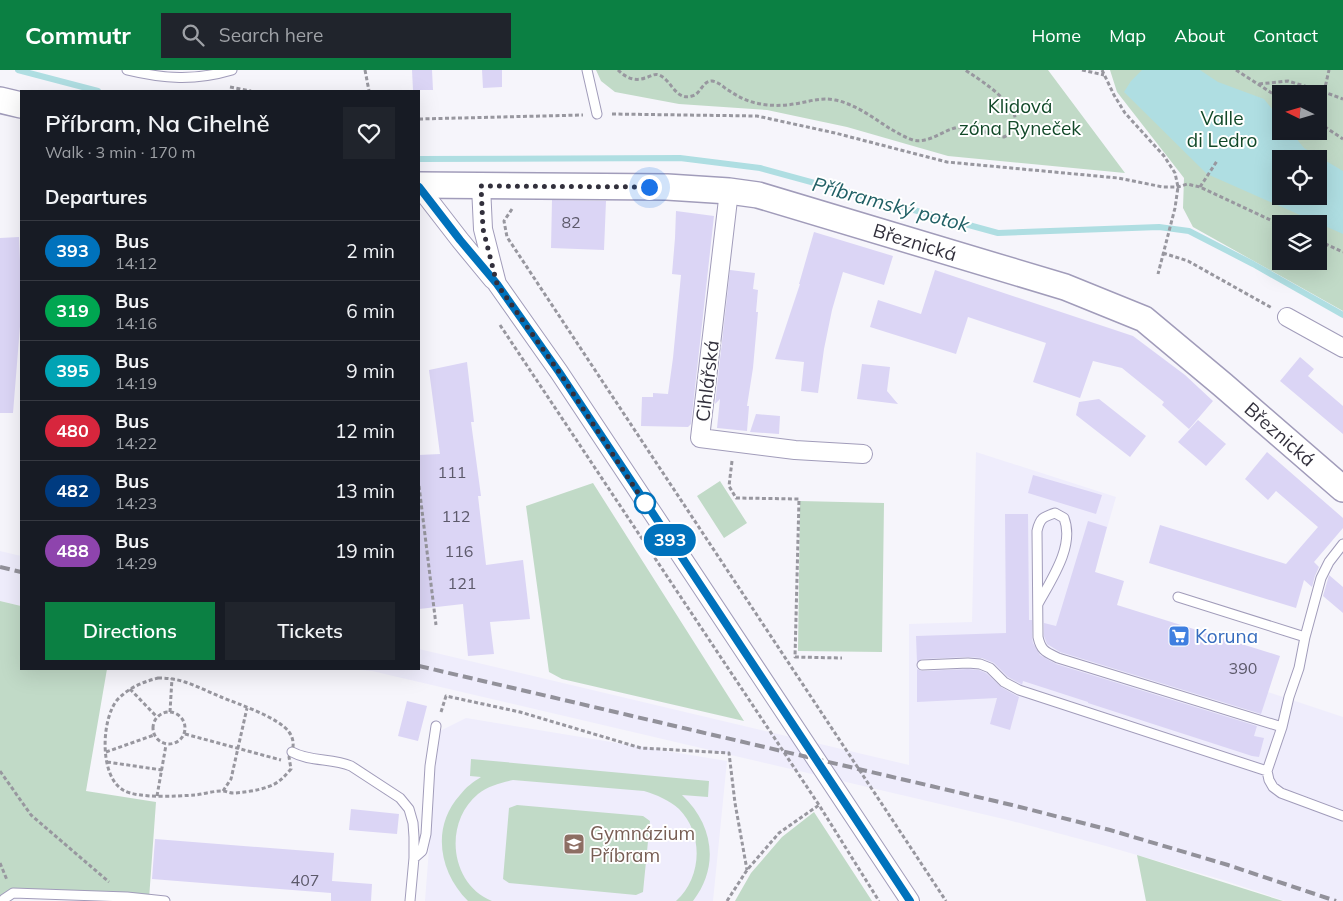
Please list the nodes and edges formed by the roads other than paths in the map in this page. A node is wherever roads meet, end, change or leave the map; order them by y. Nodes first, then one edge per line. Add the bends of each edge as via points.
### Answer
1 (127, 70) edge
2 (232, 70) edge
3 (587, 70) edge
4 (0, 100) edge
5 (20, 105) edge
6 (597, 114) road end
7 (420, 186) edge
8 (481, 186) junction
9 (420, 187) edge
10 (729, 191) junction
11 (497, 284) junction
12 (1287, 317) road end
13 (1343, 348) edge
14 (863, 454) dead end
15 (1343, 489) edge
16 (1343, 544) edge
17 (1178, 597) dead end
18 (1038, 604) junction
19 (1306, 637) junction
20 (922, 665) dead end
21 (436, 726) road end
22 (1282, 727) junction
23 (291, 755) road end
24 (1267, 771) junction
25 (1343, 816) edge
26 (414, 858) junction
27 (4, 901) edge
28 (166, 901) edge
29 (410, 901) edge
30 (910, 901) edge

1 - 2 lane via 173,78 202,77
3 - 6 lane
4 - 5 street
7 - 8 street, Březnická
8 - 10 street, Březnická via 668,187
8 - 11 street via 483,229
9 - 11 street
10 - 14 street, Cihlářská via 700,438 795,450
10 - 15 street, Březnická via 758,195 1056,284 1144,318
11 - 30 street via 559,372
12 - 13 street
16 - 19 lane via 1328,562 1321,578
17 - 19 lane
18 - 18 lane via 1037,531 1039,522 1055,513 1064,518 1068,527 1067,540 1060,563
18 - 22 lane via 1038,637 1040,646 1047,653
19 - 22 lane
20 - 24 lane via 980,664 1019,690
21 - 26 lane via 426,834 422,851
22 - 24 lane
23 - 26 lane via 342,762 400,798 413,823
24 - 25 lane via 1273,787 1282,793
26 - 29 lane
27 - 28 lane via 13,893

